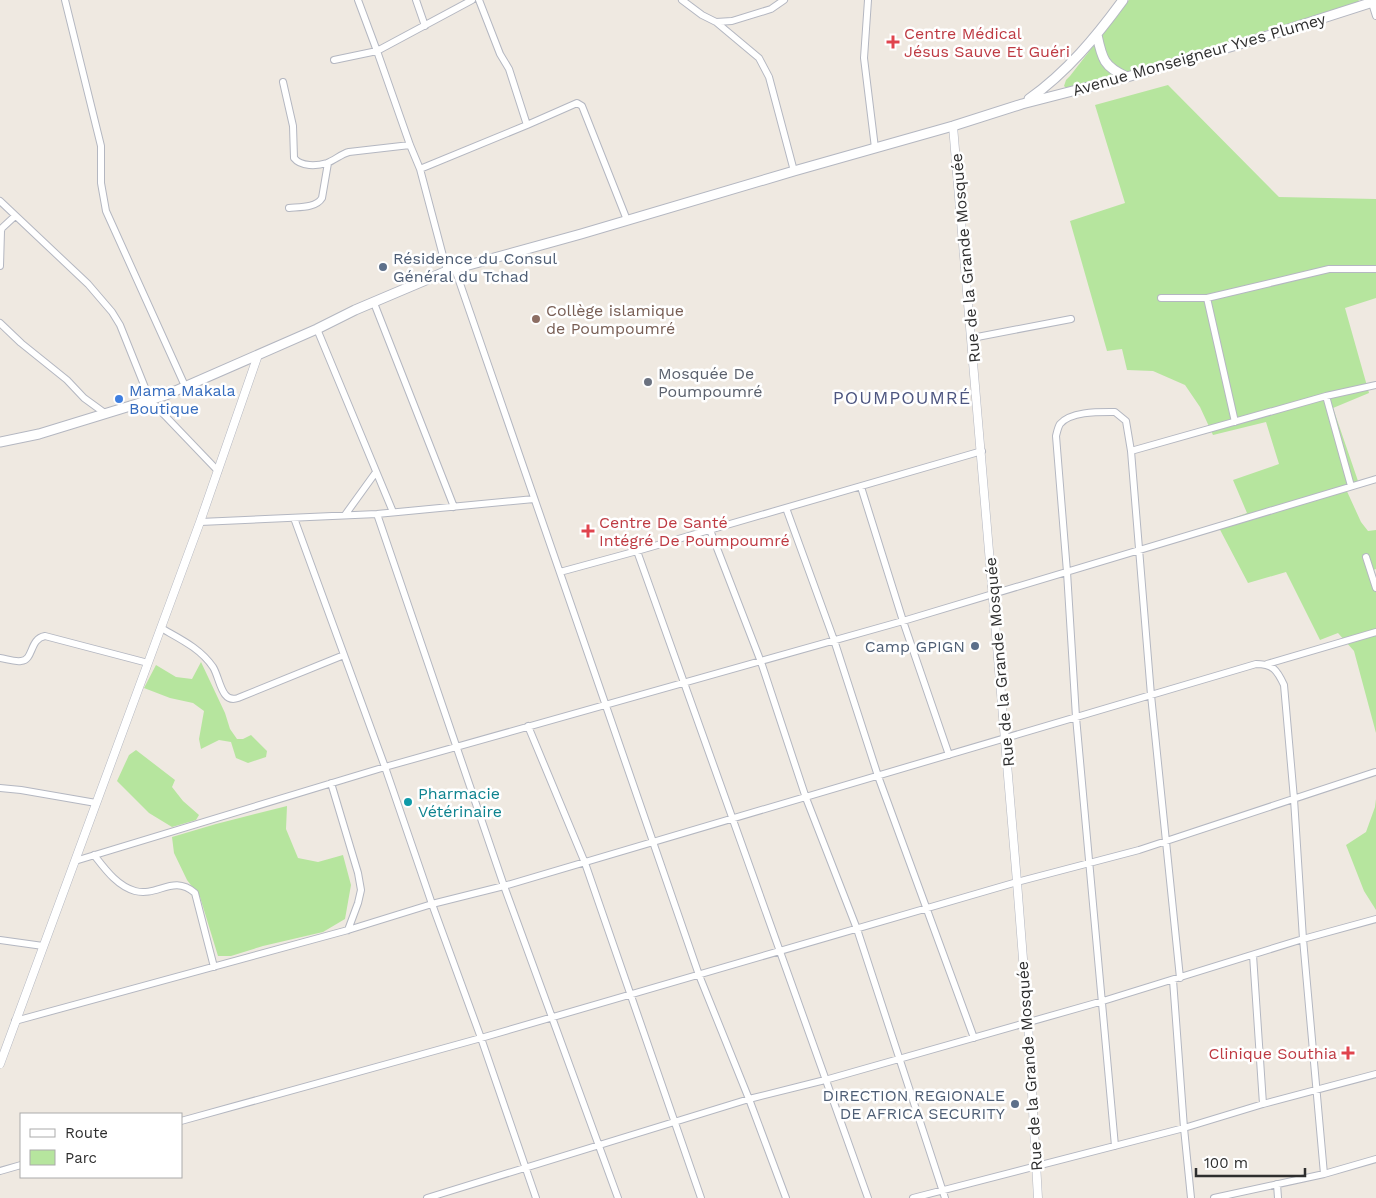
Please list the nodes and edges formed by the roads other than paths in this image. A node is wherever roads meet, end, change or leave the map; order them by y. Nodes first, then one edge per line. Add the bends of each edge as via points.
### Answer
1 (64, 0) edge
2 (358, 0) edge
3 (416, 0) edge
4 (472, 0) edge
5 (479, 0) edge
6 (682, 0) edge
7 (784, 0) edge
8 (868, 0) edge
9 (1123, 0) edge
10 (1373, 1) edge
11 (1376, 16) edge
12 (716, 22) junction
13 (425, 26) junction
14 (1097, 35) junction
15 (377, 51) junction
16 (334, 60) dead end
17 (1127, 77) junction
18 (283, 82) dead end
19 (1022, 104) junction
20 (527, 125) junction
21 (954, 126) junction
22 (410, 145) junction
23 (875, 148) junction
24 (328, 163) junction
25 (420, 169) junction
26 (794, 171) junction
27 (0, 201) edge
28 (289, 208) dead end
29 (15, 216) junction
30 (627, 220) junction
31 (0, 266) edge
32 (1376, 269) edge
33 (451, 270) junction
34 (1161, 298) dead end
35 (1207, 298) junction
36 (374, 303) junction
37 (1071, 319) dead end
38 (0, 323) edge
39 (317, 329) junction
40 (972, 338) junction
41 (258, 355) junction
42 (185, 386) junction
43 (1376, 386) edge
44 (1326, 396) junction
45 (150, 400) junction
46 (106, 414) junction
47 (1235, 422) junction
48 (0, 442) edge
49 (982, 451) junction
50 (1131, 451) junction
51 (218, 471) junction
52 (376, 472) junction
53 (1376, 478) edge
54 (1352, 486) junction
55 (861, 487) junction
56 (534, 499) junction
57 (454, 507) junction
58 (786, 508) junction
59 (393, 512) junction
60 (377, 514) junction
61 (345, 515) junction
62 (294, 518) junction
63 (200, 522) junction
64 (710, 530) junction
65 (1138, 550) junction
66 (637, 551) junction
67 (1366, 557) dead end
68 (560, 572) junction
69 (1067, 572) junction
70 (1376, 588) edge
71 (992, 594) junction
72 (903, 621) junction
73 (161, 628) junction
74 (1376, 632) edge
75 (834, 640) junction
76 (344, 655) junction
77 (0, 658) edge
78 (761, 662) junction
79 (148, 663) junction
80 (1267, 664) junction
81 (684, 684) junction
82 (1151, 695) junction
83 (606, 705) junction
84 (1076, 717) junction
85 (528, 726) junction
86 (1005, 738) junction
87 (457, 747) junction
88 (949, 755) junction
89 (385, 767) junction
90 (1376, 772) edge
91 (878, 776) junction
92 (331, 783) junction
93 (0, 788) edge
94 (806, 798) junction
95 (1294, 799) junction
96 (96, 803) junction
97 (732, 819) junction
98 (1165, 841) junction
99 (654, 842) junction
100 (94, 855) junction
101 (75, 861) junction
102 (585, 863) junction
103 (1090, 863) junction
104 (1017, 882) junction
105 (504, 886) junction
106 (432, 904) junction
107 (927, 908) junction
108 (1376, 919) edge
109 (348, 930) junction
110 (857, 930) junction
111 (0, 940) edge
112 (1303, 940) junction
113 (43, 946) junction
114 (780, 952) junction
115 (1253, 955) junction
116 (214, 967) junction
117 (700, 975) junction
118 (1176, 979) junction
119 (631, 995) junction
120 (1103, 1001) junction
121 (552, 1017) junction
122 (15, 1021) junction
123 (1028, 1023) junction
124 (481, 1038) junction
125 (974, 1038) junction
126 (900, 1059) junction
127 (0, 1064) edge
128 (1376, 1074) edge
129 (825, 1080) junction
130 (1316, 1091) junction
131 (750, 1099) junction
132 (1263, 1104) junction
133 (182, 1121) edge
134 (675, 1122) junction
135 (1184, 1128) junction
136 (599, 1146) junction
137 (1115, 1146) junction
138 (1376, 1159) edge
139 (20, 1165) edge
140 (1036, 1166) junction
141 (525, 1168) junction
142 (0, 1171) edge
143 (1324, 1174) junction
144 (1277, 1184) junction
145 (942, 1190) junction
146 (451, 1195) edge
147 (427, 1198) edge
148 (536, 1198) edge
149 (618, 1198) edge
150 (701, 1198) edge
151 (786, 1198) edge
152 (868, 1198) edge
153 (913, 1198) edge
154 (945, 1198) edge
155 (1038, 1198) edge
156 (1191, 1198) edge
157 (1214, 1198) edge
158 (1278, 1198) edge

1 - 42 street via 102,146 101,188 106,211
2 - 15 street
3 - 13 street
4 - 13 street
5 - 20 street via 509,69
6 - 12 street
7 - 12 street via 771,10
8 - 23 street via 864,58
9 - 14 main road
10 - 11 street
10 - 17 main road, Avenue Monseigneur Yves Plumey
12 - 26 street via 758,58 769,77
13 - 15 street
14 - 17 main road via 1104,62
14 - 19 main road via 1075,60
15 - 16 street
15 - 22 street
17 - 19 main road, Avenue Monseigneur Yves Plumey
18 - 24 street via 293,126 294,158 304,165
19 - 21 main road, Avenue Monseigneur Yves Plumey
20 - 25 street
20 - 30 street via 577,103 582,106
21 - 23 main road, Avenue Monseigneur Yves Plumey
21 - 40 street, Rue de la Grande Mosquée
22 - 24 street via 349,152
22 - 25 street
23 - 26 main road, Avenue Monseigneur Yves Plumey
24 - 28 street via 320,203
25 - 33 street
26 - 30 main road, Avenue Monseigneur Yves Plumey
27 - 29 street
29 - 31 street via 1,231
29 - 45 street via 88,284 112,312
30 - 33 main road, Avenue Monseigneur Yves Plumey
32 - 35 street via 1329,269
33 - 36 main road, Avenue Monseigneur Yves Plumey
33 - 56 street
34 - 35 street
35 - 47 street
36 - 39 main road, Avenue Monseigneur Yves Plumey
36 - 57 street
37 - 40 street
38 - 46 street
39 - 41 main road, Avenue Monseigneur Yves Plumey
39 - 52 street
40 - 49 street, Rue de la Grande Mosquée
41 - 42 main road, Avenue Monseigneur Yves Plumey
41 - 51 street
42 - 45 main road, Avenue Monseigneur Yves Plumey
43 - 44 street
44 - 47 street
44 - 54 street
45 - 46 main road, Avenue Monseigneur Yves Plumey
45 - 51 street
46 - 48 main road, Avenue Monseigneur Yves Plumey
47 - 50 street
49 - 55 street
49 - 71 street, Rue de la Grande Mosquée
50 - 65 street
50 - 69 street via 1126,421 1116,412 1090,413 1070,418 1059,425 1056,436
51 - 63 street
52 - 59 street
52 - 61 street
53 - 54 street
54 - 65 street
55 - 58 street
55 - 72 street
56 - 57 street
56 - 68 street
57 - 59 street
58 - 64 street
58 - 75 street
59 - 60 street
60 - 61 street
60 - 87 street
61 - 62 street
62 - 63 street
62 - 76 street
63 - 73 street
64 - 66 street
64 - 78 street
65 - 69 street
65 - 82 street
66 - 68 street
66 - 81 street
67 - 70 street
68 - 83 street
69 - 71 street
69 - 84 street
71 - 72 street
71 - 86 street, Rue de la Grande Mosquée
72 - 75 street
72 - 88 street
73 - 76 street via 197,648 212,666 225,696 234,700
73 - 79 street
74 - 80 street
75 - 78 street
75 - 91 street
76 - 89 street
77 - 79 street via 25,661 34,642 45,636
78 - 81 street
78 - 94 street
79 - 96 street
80 - 82 street via 1256,664
80 - 95 street via 1277,671 1284,685
81 - 83 street
81 - 97 street
82 - 84 street
82 - 98 street
83 - 85 street
83 - 99 street
84 - 86 street
84 - 103 street
85 - 87 street
85 - 102 street
86 - 88 street
86 - 104 street, Rue de la Grande Mosquée
87 - 89 street
87 - 105 street
88 - 91 street
89 - 92 street
89 - 106 street
90 - 95 street
91 - 94 street
91 - 107 street
92 - 100 street
92 - 109 street via 361,890
93 - 96 street
94 - 97 street
94 - 110 street
95 - 98 street
95 - 112 street
96 - 101 street
97 - 99 street
97 - 114 street
98 - 103 street
98 - 118 street
99 - 102 street
99 - 117 street
100 - 101 street
100 - 116 street via 111,876 135,892 150,892 178,884 195,893
101 - 113 street
102 - 105 street
102 - 119 street
103 - 104 street
103 - 120 street
104 - 107 street
104 - 123 street, Rue de la Grande Mosquée
105 - 106 street
105 - 121 street
106 - 109 street
106 - 124 street
107 - 110 street
107 - 125 street
108 - 112 street
109 - 116 street
110 - 114 street
110 - 126 street
111 - 113 street
112 - 115 street
112 - 130 street
113 - 122 street
114 - 117 street
114 - 129 street
115 - 118 street
115 - 132 street
116 - 122 street
117 - 119 street
117 - 131 street
118 - 120 street
118 - 135 street
119 - 121 street
119 - 134 street
120 - 123 street
120 - 137 street
121 - 124 street
121 - 136 street
122 - 127 street
123 - 125 street
123 - 140 street, Rue de la Grande Mosquée
124 - 133 street
124 - 141 street
125 - 126 street
126 - 129 street
126 - 145 street
128 - 130 street
129 - 131 street
129 - 152 street
130 - 132 street
130 - 143 street
131 - 134 street
131 - 151 street
132 - 135 street
134 - 136 street
134 - 150 street
135 - 137 street
135 - 156 street
136 - 141 street
136 - 149 street
137 - 140 street
138 - 143 street
139 - 142 street
140 - 145 street
140 - 155 street, Rue de la Grande Mosquée
141 - 146 street
141 - 148 street
143 - 144 street
144 - 157 street
144 - 158 street
145 - 153 street
145 - 154 street
146 - 147 street

